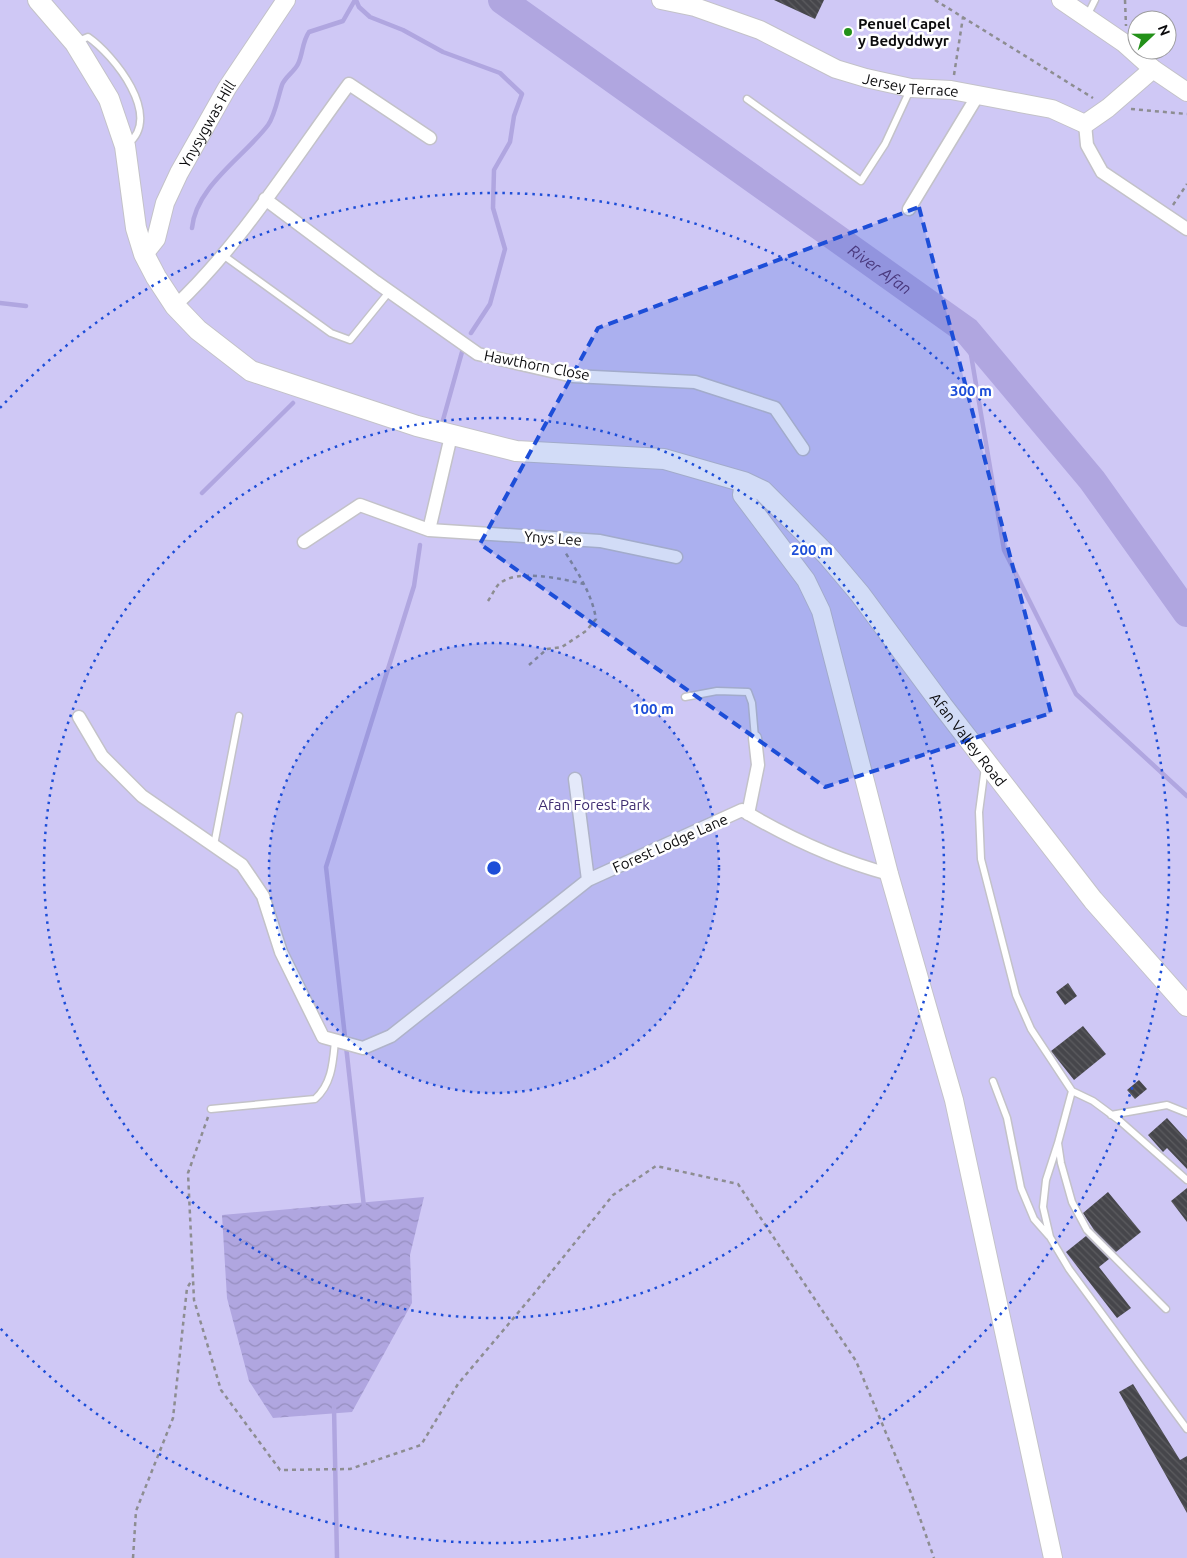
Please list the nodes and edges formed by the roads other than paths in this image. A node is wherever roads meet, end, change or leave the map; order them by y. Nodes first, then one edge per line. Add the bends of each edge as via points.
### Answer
1 (38, 0) edge
2 (286, 0) edge
3 (661, 0) edge
4 (1061, 0) edge
5 (1095, 0) edge
6 (1086, 18) junction
7 (1153, 69) junction
8 (911, 88) junction
9 (1187, 92) edge
10 (978, 95) junction
11 (747, 99) dead end
12 (1085, 124) junction
13 (430, 138) dead end
14 (265, 199) junction
15 (909, 210) dead end
16 (1187, 229) edge
17 (144, 254) junction
18 (223, 255) junction
19 (389, 292) junction
20 (175, 306) junction
21 (451, 436) junction
22 (803, 449) dead end
23 (744, 482) junction
24 (429, 530) junction
25 (304, 542) dead end
26 (676, 558) dead end
27 (685, 697) dead end
28 (79, 716) dead end
29 (238, 716) dead end
30 (755, 738) joint
31 (986, 761) junction
32 (575, 779) dead end
33 (748, 814) junction
34 (214, 845) junction
35 (889, 874) junction
36 (588, 880) junction
37 (1187, 1006) edge
38 (343, 1043) junction
39 (993, 1081) dead end
40 (1072, 1091) junction
41 (211, 1109) road end
42 (1187, 1113) edge
43 (1111, 1115) junction
44 (1058, 1143) junction
45 (1187, 1180) edge
46 (1050, 1237) junction
47 (1166, 1309) dead end
48 (1187, 1428) edge
49 (1053, 1558) edge

1 - 17 main road, Afan Valley Road via 75,42 109,99 125,146 136,228
2 - 17 main road, Ynysygwas Hill via 227,88 179,173 165,203 156,239
3 - 8 main road, Jersey Terrace via 696,7 760,30 836,69
4 - 6 main road
5 - 6 lane
6 - 7 main road via 1124,43
7 - 9 main road
7 - 12 main road
8 - 10 main road, Jersey Terrace
8 - 11 lane via 885,144 861,181
10 - 12 main road, Jersey Terrace via 1052,109
10 - 15 street
12 - 16 street via 1087,145 1102,172
13 - 14 street via 349,84
14 - 18 street
14 - 19 street, Hawthorn Close
17 - 20 main road, Afan Valley Road
18 - 19 lane via 331,333 350,340
18 - 20 street
19 - 22 street, Hawthorn Close via 478,354 573,376 695,382 775,408
20 - 21 main road, Afan Valley Road via 198,330 251,371
21 - 23 main road, Afan Valley Road via 516,451 664,458
21 - 24 street
23 - 31 main road, Afan Valley Road via 763,491 827,555
23 - 35 main road via 742,495 806,580 821,611
24 - 25 street, Ynys Lee via 360,505
24 - 26 street, Ynys Lee via 600,541
27 - 30 lane via 717,691 748,692
28 - 34 street via 102,756 142,796
29 - 34 lane
30 - 33 street via 758,765
31 - 37 main road, Afan Valley Road via 1093,900
31 - 40 lane via 980,812 981,859 1016,995 1031,1029
32 - 36 street
33 - 35 street, Forest Lodge Lane via 778,832 851,864
33 - 36 street, Forest Lodge Lane via 742,810
34 - 38 street via 242,865 263,896 281,952 323,1037
35 - 49 main road via 954,1100
36 - 38 street, Forest Lodge Lane via 391,1036 363,1048
38 - 41 lane via 328,1083 316,1099
39 - 46 lane via 1007,1118 1021,1188 1034,1219
40 - 43 lane
40 - 44 lane
42 - 43 lane via 1167,1105
43 - 45 lane
44 - 46 lane via 1046,1180 1042,1207
44 - 47 lane via 1072,1202 1087,1230
46 - 48 lane via 1069,1269

